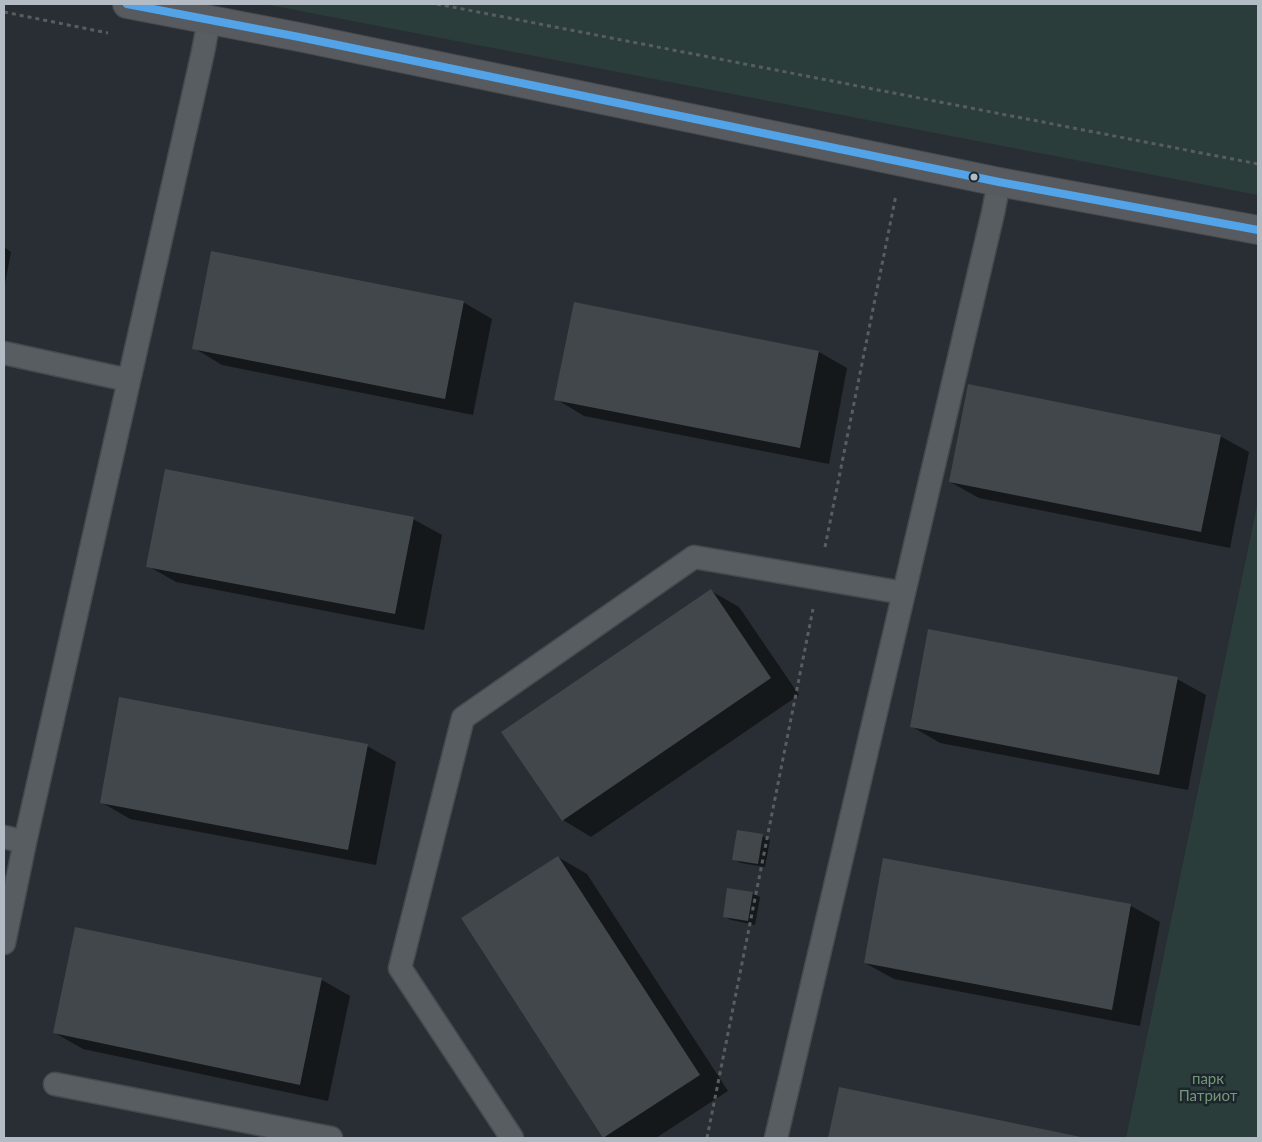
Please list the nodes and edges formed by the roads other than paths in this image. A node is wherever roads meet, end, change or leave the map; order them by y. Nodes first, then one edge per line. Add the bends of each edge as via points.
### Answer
1 (127, 4) edge
2 (209, 20) junction
3 (999, 182) junction
4 (1258, 230) edge
5 (4, 353) edge
6 (128, 380) junction
7 (904, 592) junction
8 (14, 839) edge
9 (4, 943) edge
10 (55, 1084) dead end
11 (331, 1138) edge
12 (512, 1138) edge
13 (776, 1138) edge

1 - 2 street
2 - 3 street
2 - 6 lane
3 - 4 street
3 - 7 lane
5 - 6 lane
6 - 8 lane
7 - 12 lane via 694,557 463,718 400,968
7 - 13 lane
8 - 9 lane
10 - 11 lane

